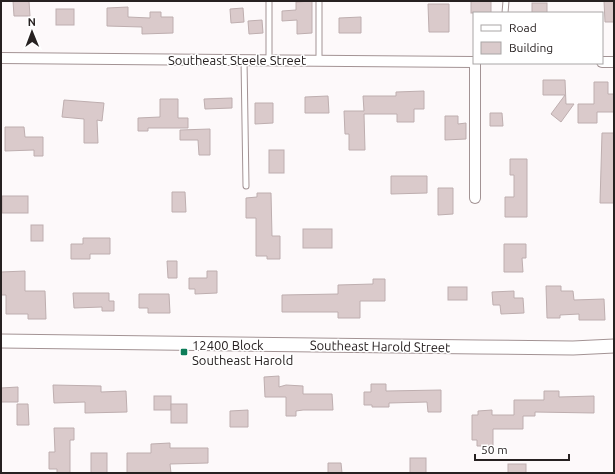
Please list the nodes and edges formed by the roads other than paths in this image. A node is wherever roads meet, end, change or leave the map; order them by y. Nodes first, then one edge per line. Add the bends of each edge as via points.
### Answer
1 (269, 1) edge
2 (319, 1) edge
3 (506, 1) edge
4 (505, 12) edge
5 (1, 58) edge
6 (244, 60) junction
7 (269, 60) junction
8 (319, 61) junction
9 (473, 62) edge
10 (603, 62) edge
11 (614, 62) edge
12 (474, 64) edge
13 (246, 186) dead end
14 (475, 198) dead end
15 (1, 340) edge
16 (614, 346) edge

1 - 7 lane
2 - 8 lane
3 - 4 lane
5 - 6 street, Southeast Steele Street
6 - 7 street, Southeast Steele Street
6 - 13 lane
7 - 8 street, Southeast Steele Street
8 - 9 street, Southeast Steele Street
10 - 11 street
12 - 14 street
15 - 16 street, Southeast Harold Street via 573,348

